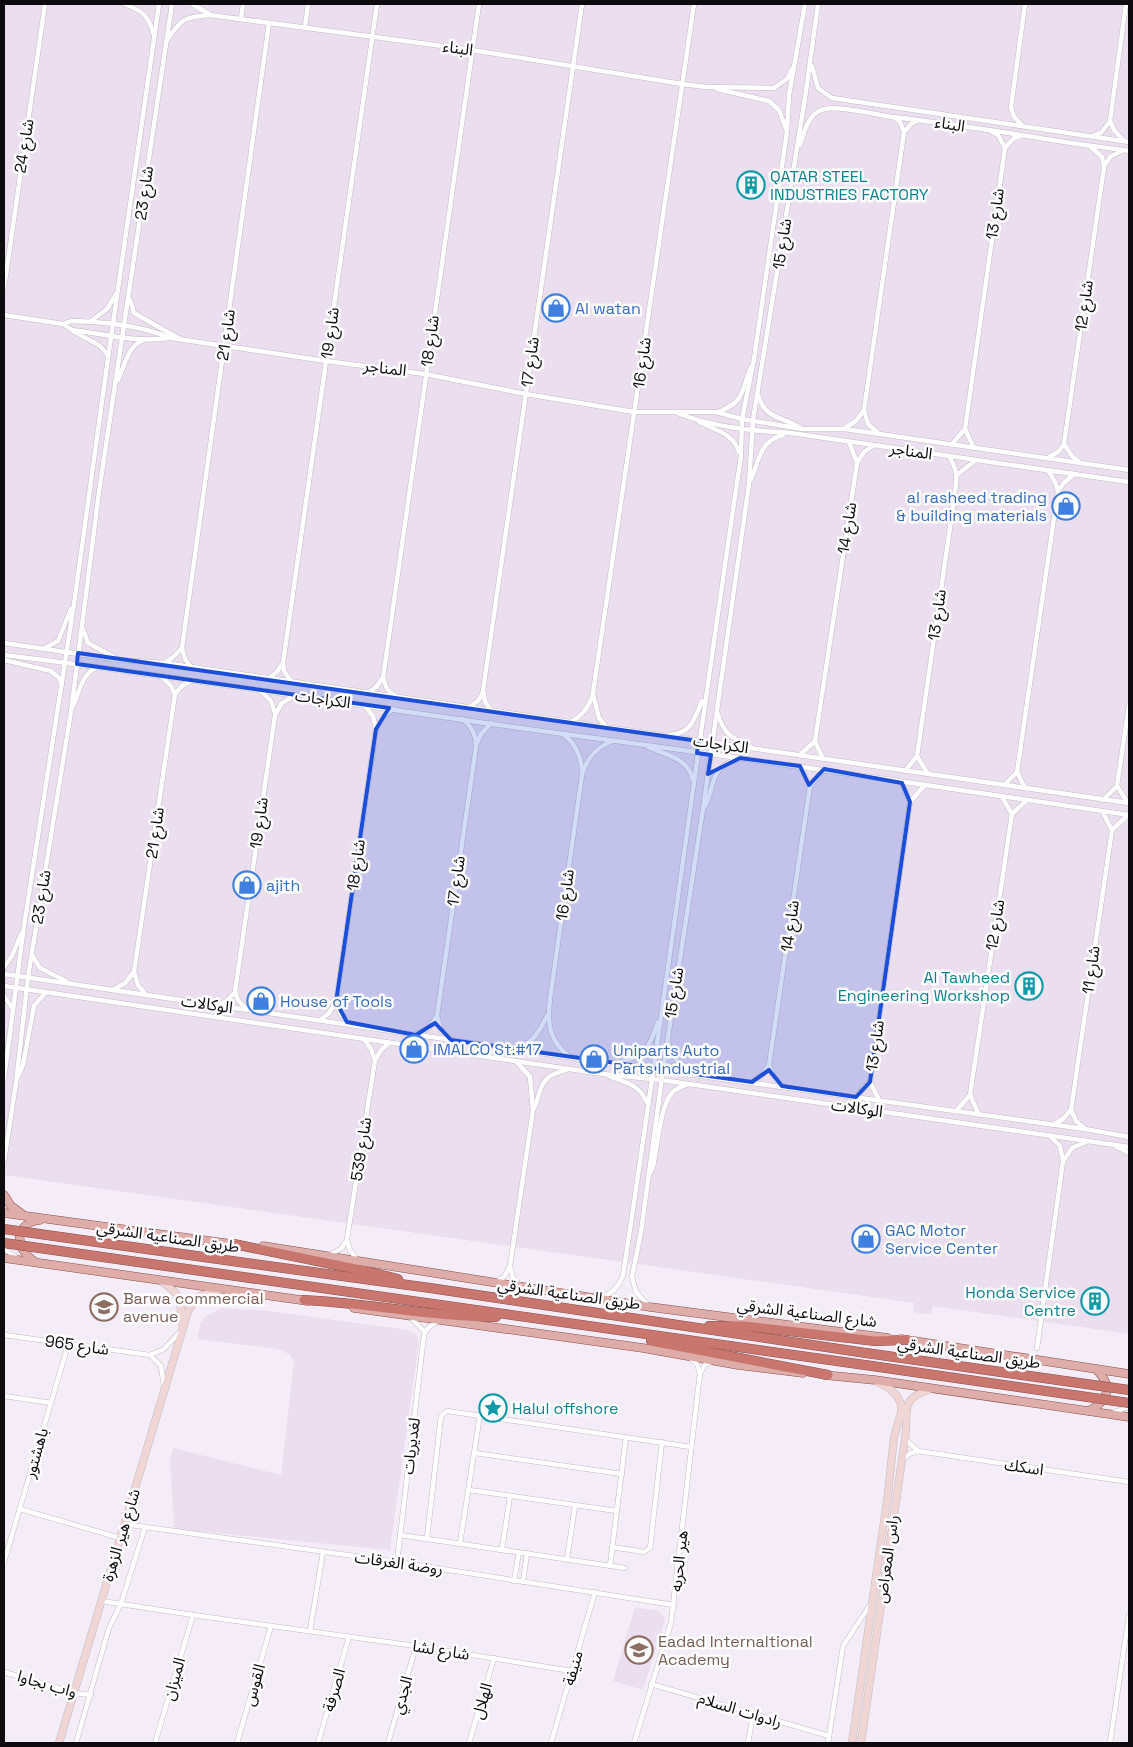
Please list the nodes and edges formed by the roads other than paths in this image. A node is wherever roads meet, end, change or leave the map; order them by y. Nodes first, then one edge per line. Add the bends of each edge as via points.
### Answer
1 (45, 4) edge
2 (124, 4) edge
3 (160, 4) edge
4 (172, 4) edge
5 (192, 4) edge
6 (243, 4) edge
7 (308, 4) edge
8 (377, 4) edge
9 (479, 4) edge
10 (582, 4) edge
11 (694, 4) edge
12 (805, 4) edge
13 (818, 4) edge
14 (1025, 4) edge
15 (1126, 4) edge
16 (210, 15) junction
17 (242, 19) junction
18 (269, 23) junction
19 (305, 27) junction
20 (372, 36) junction
21 (155, 38) junction
22 (167, 40) junction
23 (472, 50) junction
24 (796, 59) junction
25 (811, 60) junction
26 (574, 66) junction
27 (682, 84) junction
28 (706, 87) junction
29 (892, 117) junction
30 (919, 119) junction
31 (1110, 121) junction
32 (1023, 126) junction
33 (787, 131) junction
34 (990, 131) junction
35 (904, 132) junction
36 (1025, 136) junction
37 (1091, 136) junction
38 (1123, 141) junction
39 (1129, 142) edge
40 (1090, 146) junction
41 (1005, 148) junction
42 (1127, 150) edge
43 (796, 154) junction
44 (1104, 167) junction
45 (4, 288) edge
46 (118, 291) junction
47 (129, 296) junction
48 (4, 315) edge
49 (90, 322) junction
50 (63, 324) junction
51 (113, 324) junction
52 (125, 325) junction
53 (72, 330) junction
54 (111, 335) junction
55 (123, 338) junction
56 (171, 338) junction
57 (145, 340) junction
58 (183, 340) junction
59 (224, 346) junction
60 (108, 358) junction
61 (754, 359) junction
62 (326, 361) junction
63 (425, 374) junction
64 (116, 383) junction
65 (526, 394) junction
66 (758, 394) junction
67 (864, 410) junction
68 (634, 412) junction
69 (675, 412) junction
70 (716, 412) junction
71 (693, 419) junction
72 (742, 419) junction
73 (753, 420) junction
74 (802, 428) junction
75 (845, 428) junction
76 (741, 429) junction
77 (965, 429) junction
78 (752, 431) junction
79 (878, 433) junction
80 (791, 434) junction
81 (849, 442) junction
82 (952, 444) junction
83 (1064, 444) junction
84 (874, 445) junction
85 (974, 448) junction
86 (740, 456) junction
87 (949, 456) junction
88 (1047, 459) junction
89 (976, 460) junction
90 (857, 462) junction
91 (1083, 464) junction
92 (1048, 470) junction
93 (1129, 470) edge
94 (958, 474) junction
95 (1074, 474) junction
96 (1129, 482) edge
97 (749, 484) junction
98 (1058, 491) junction
99 (74, 604) junction
100 (82, 623) junction
101 (4, 643) edge
102 (182, 648) junction
103 (43, 649) junction
104 (66, 652) junction
105 (78, 653) junction
106 (4, 655) edge
107 (4, 660) edge
108 (120, 660) junction
109 (65, 662) junction
110 (164, 663) junction
111 (283, 663) junction
112 (77, 664) junction
113 (98, 667) junction
114 (191, 667) junction
115 (161, 676) junction
116 (268, 678) junction
117 (383, 678) junction
118 (191, 680) junction
119 (291, 681) junction
120 (62, 685) junction
121 (258, 690) junction
122 (484, 691) junction
123 (368, 693) junction
124 (593, 693) junction
125 (175, 694) junction
126 (296, 695) junction
127 (705, 695) junction
128 (397, 697) junction
129 (364, 705) junction
130 (1129, 705) edge
131 (469, 707) junction
132 (393, 709) junction
133 (491, 711) junction
134 (717, 711) junction
135 (71, 712) junction
136 (275, 715) junction
137 (462, 719) junction
138 (572, 722) junction
139 (492, 723) junction
140 (608, 728) junction
141 (376, 729) junction
142 (564, 734) junction
143 (662, 736) junction
144 (615, 740) junction
145 (699, 741) junction
146 (815, 741) junction
147 (712, 743) junction
148 (642, 744) junction
149 (476, 747) junction
150 (757, 749) junction
151 (697, 753) junction
152 (711, 754) junction
153 (800, 755) junction
154 (917, 756) junction
155 (740, 758) junction
156 (824, 759) junction
157 (800, 766) junction
158 (824, 769) junction
159 (905, 771) junction
160 (1017, 772) junction
161 (928, 774) junction
162 (582, 775) junction
163 (902, 783) junction
164 (694, 785) junction
165 (1004, 785) junction
166 (810, 786) junction
167 (924, 786) junction
168 (1117, 786) junction
169 (1025, 788) junction
170 (1002, 797) junction
171 (1103, 800) junction
172 (1026, 801) junction
173 (910, 802) junction
174 (1129, 803) edge
175 (703, 809) junction
176 (1102, 811) junction
177 (1012, 814) junction
178 (1128, 815) edge
179 (1112, 830) junction
180 (24, 926) junction
181 (32, 952) junction
182 (4, 968) edge
183 (134, 972) junction
184 (4, 974) edge
185 (17, 975) junction
186 (28, 977) junction
187 (74, 984) junction
188 (4, 986) edge
189 (16, 987) junction
190 (26, 989) junction
191 (112, 990) junction
192 (46, 992) junction
193 (235, 992) junction
194 (4, 996) edge
195 (148, 996) junction
196 (336, 1002) junction
197 (219, 1006) junction
198 (13, 1010) junction
199 (247, 1010) junction
200 (662, 1011) junction
201 (548, 1015) junction
202 (437, 1016) junction
203 (320, 1020) junction
204 (352, 1025) junction
205 (416, 1035) junction
206 (668, 1038) junction
207 (364, 1039) junction
208 (451, 1040) junction
209 (389, 1042) junction
210 (516, 1048) junction
211 (570, 1057) junction
212 (375, 1060) junction
213 (516, 1060) junction
214 (615, 1064) junction
215 (769, 1065) junction
216 (569, 1068) junction
217 (654, 1069) junction
218 (663, 1070) junction
219 (603, 1074) junction
220 (4, 1079) edge
221 (652, 1079) junction
222 (726, 1079) junction
223 (662, 1080) junction
224 (752, 1082) junction
225 (870, 1082) junction
226 (16, 1083) junction
227 (688, 1084) junction
228 (782, 1086) junction
229 (970, 1095) junction
230 (856, 1097) junction
231 (879, 1100) junction
232 (649, 1106) junction
233 (533, 1110) junction
234 (1071, 1110) junction
235 (956, 1111) junction
236 (979, 1115) junction
237 (1053, 1125) junction
238 (1085, 1129) junction
239 (1049, 1136) junction
240 (1129, 1137) edge
241 (1089, 1140) junction
242 (1112, 1144) junction
243 (1129, 1147) edge
244 (1129, 1152) edge
245 (4, 1161) edge
246 (1063, 1161) junction
247 (648, 1176) junction
248 (4, 1195) edge
249 (4, 1213) edge
250 (26, 1216) junction
251 (50, 1219) junction
252 (4, 1228) edge
253 (347, 1239) junction
254 (4, 1243) edge
255 (234, 1244) junction
256 (4, 1249) edge
257 (329, 1256) junction
258 (4, 1258) edge
259 (21, 1260) junction
260 (36, 1262) junction
261 (360, 1262) junction
262 (510, 1266) junction
263 (158, 1279) junction
264 (490, 1283) junction
265 (222, 1288) junction
266 (430, 1288) junction
267 (527, 1288) junction
268 (599, 1299) junction
269 (304, 1300) junction
270 (650, 1307) junction
271 (410, 1317) junction
272 (524, 1317) junction
273 (438, 1320) junction
274 (691, 1327) junction
275 (600, 1328) junction
276 (182, 1330) junction
277 (425, 1332) junction
278 (4, 1335) edge
279 (906, 1340) junction
280 (68, 1344) junction
281 (1037, 1348) dead end
282 (150, 1355) junction
283 (688, 1356) junction
284 (715, 1360) junction
285 (1129, 1367) edge
286 (1096, 1369) junction
287 (1110, 1371) junction
288 (700, 1373) junction
289 (1129, 1374) edge
290 (828, 1375) junction
291 (875, 1380) junction
292 (931, 1389) junction
293 (1129, 1390) edge
294 (164, 1392) junction
295 (4, 1396) edge
296 (51, 1403) junction
297 (1129, 1405) edge
298 (1089, 1412) junction
299 (1109, 1414) junction
300 (480, 1415) junction
301 (1129, 1417) edge
302 (626, 1437) junction
303 (894, 1437) junction
304 (905, 1439) junction
305 (662, 1442) junction
306 (691, 1447) junction
307 (918, 1451) junction
308 (474, 1453) junction
309 (902, 1460) junction
310 (622, 1474) junction
311 (1129, 1482) edge
312 (469, 1490) junction
313 (510, 1496) junction
314 (575, 1506) junction
315 (20, 1509) junction
316 (617, 1511) junction
317 (124, 1524) junction
318 (145, 1527) junction
319 (400, 1534) junction
320 (120, 1538) junction
321 (427, 1538) junction
322 (460, 1543) junction
323 (612, 1547) junction
324 (502, 1549) junction
325 (323, 1552) junction
326 (519, 1552) junction
327 (528, 1553) junction
328 (567, 1559) junction
329 (4, 1562) edge
330 (397, 1562) junction
331 (610, 1566) junction
332 (625, 1568) dead end
333 (514, 1580) junction
334 (523, 1582) junction
335 (595, 1592) junction
336 (101, 1601) junction
337 (872, 1602) junction
338 (121, 1604) junction
339 (674, 1605) junction
340 (193, 1615) junction
341 (1129, 1615) edge
342 (271, 1626) junction
343 (310, 1632) junction
344 (349, 1637) junction
345 (416, 1646) junction
346 (494, 1658) junction
347 (572, 1671) junction
348 (4, 1672) edge
349 (652, 1684) junction
350 (74, 1693) junction
351 (91, 1696) junction
352 (752, 1714) junction
353 (829, 1736) junction
354 (59, 1743) edge
355 (76, 1743) edge
356 (155, 1743) edge
357 (237, 1743) edge
358 (318, 1743) edge
359 (388, 1743) edge
360 (469, 1743) edge
361 (551, 1743) edge
362 (634, 1743) edge
363 (748, 1743) edge
364 (828, 1743) edge
365 (852, 1743) edge
366 (861, 1743) edge
367 (1110, 1743) edge

1 - 45 street, شارع 24
2 - 21 street via 146,16
3 - 21 street, شارع 23
4 - 22 street, شارع 23
5 - 16 street, البناء
6 - 17 street
7 - 19 street
8 - 20 street, شارع 19
9 - 23 street, شارع 18
10 - 26 street, شارع 17
11 - 27 street, شارع 16
12 - 24 street, شارع 15
13 - 25 street, شارع 15
14 - 32 street via 1010,107
15 - 31 street
16 - 17 street, البناء
16 - 22 street, البناء via 182,20
17 - 18 street, البناء
18 - 19 street, البناء
18 - 59 street, شارع 21
19 - 20 street, البناء
20 - 23 street, البناء
20 - 62 street, شارع 19
21 - 46 street, شارع 23
22 - 47 street, شارع 23
23 - 26 street, البناء
23 - 63 street, شارع 18
24 - 28 street, البناء via 788,78 774,88
24 - 33 street, شارع 15
25 - 32 street, البناء via 818,88 832,98
25 - 43 street, شارع 15
26 - 27 street, البناء
26 - 65 street, شارع 17
27 - 28 street, البناء
27 - 68 street, شارع 16
28 - 33 street, البناء via 769,101 779,110
29 - 30 street, البناء
29 - 35 street
29 - 43 street, البناء via 839,109 821,110 806,126
30 - 34 street, البناء
30 - 35 street
31 - 37 street via 1102,133
31 - 38 street
32 - 37 street, البناء
33 - 61 street, شارع 15
34 - 36 street, البناء
34 - 41 street via 998,136
35 - 67 street
36 - 40 street, البناء
36 - 41 street via 1014,138
37 - 38 street, البناء
38 - 39 street, البناء
40 - 42 street, البناء
40 - 44 street via 1102,157
41 - 77 street, شارع 13
42 - 44 street via 1111,156
43 - 66 street, شارع 15
44 - 83 street, شارع 12
46 - 49 street, شارع 23 via 107,309
46 - 51 street, شارع 23
47 - 52 street, شارع 23
47 - 58 street, المناجر via 134,314
48 - 50 street, المناجر
49 - 50 street, المناجر
49 - 51 street, المناجر
50 - 53 street, المناجر
51 - 52 street, المناجر
51 - 54 street, شارع 23
52 - 55 street, شارع 23
52 - 56 street, المناجر
53 - 54 street, المناجر
53 - 60 street, المناجر via 100,345
54 - 55 street, المناجر
54 - 60 street, شارع 23
55 - 57 street, المناجر
55 - 64 street, شارع 23
56 - 57 street, المناجر
56 - 58 street, المناجر
57 - 64 street, شارع 23 via 132,348
58 - 59 street, المناجر
59 - 62 street, المناجر
59 - 102 street, شارع 21
60 - 99 street, شارع 23
61 - 70 street, شارع 15 via 736,403
61 - 72 street, شارع 15
62 - 63 street, المناجر
62 - 111 street, شارع 19
63 - 65 street, المناجر
63 - 117 street, شارع 18
64 - 100 street, شارع 23
65 - 68 street, المناجر
65 - 122 street, شارع 17
66 - 73 street, شارع 15
66 - 74 street, المناجر via 762,407 770,415
67 - 75 street
67 - 79 street via 868,424
68 - 69 street, المناجر
68 - 124 street, شارع 16
69 - 70 street, المناجر
69 - 71 street, المناجر
70 - 72 street, المناجر
71 - 76 street, المناجر
71 - 86 street, المناجر via 731,438
72 - 73 street, المناجر
72 - 76 street, شارع 15
73 - 74 street, المناجر
73 - 78 street, شارع 15
74 - 75 street, المناجر
75 - 79 street, المناجر
76 - 78 street, المناجر
76 - 86 street, شارع 15
77 - 82 street
77 - 85 street
78 - 80 street, المناجر
78 - 97 street, شارع 15
79 - 82 street, المناجر
80 - 81 street, المناجر
80 - 97 street, شارع 15 via 773,438 765,445
81 - 84 street, المناجر
81 - 90 street
82 - 85 street, المناجر
83 - 88 street via 1060,451
83 - 91 street
84 - 87 street, المناجر
84 - 90 street
85 - 88 street, المناجر
86 - 127 street, شارع 15
87 - 89 street, المناجر
87 - 94 street
88 - 91 street, المناجر
89 - 92 street, المناجر
89 - 94 street
90 - 146 street, شارع 14
91 - 93 street, المناجر
92 - 95 street, المناجر
92 - 98 street
94 - 154 street, شارع 13
95 - 96 street, المناجر
95 - 98 street
97 - 134 street, شارع 15
98 - 160 street
99 - 103 street, شارع 23 via 58,641
99 - 104 street, شارع 23
100 - 105 street, شارع 23
100 - 108 street, الكراجات via 88,643
101 - 103 street, الكراجات
102 - 110 street
102 - 114 street
103 - 104 street, الكراجات
104 - 105 street, الكراجات
104 - 109 street, شارع 23
105 - 108 street, الكراجات
105 - 112 street, شارع 23
106 - 109 street, الكراجات
107 - 120 street via 51,671
108 - 110 street, الكراجات
109 - 112 street, الكراجات
109 - 120 street, شارع 23
110 - 114 street, الكراجات
111 - 116 street
111 - 119 street
112 - 113 street, الكراجات
112 - 135 street, شارع 23
113 - 115 street, الكراجات
113 - 135 street, شارع 23 via 84,678
114 - 116 street, الكراجات
115 - 118 street, الكراجات
115 - 125 street
116 - 119 street, الكراجات
117 - 123 street
117 - 128 street
118 - 121 street, الكراجات
118 - 125 street
119 - 123 street, الكراجات
120 - 180 street, شارع 23
121 - 126 street, الكراجات
121 - 136 street via 269,698
122 - 131 street
122 - 133 street, شارع 17
123 - 128 street, الكراجات
124 - 138 street, شارع 16 via 584,712
124 - 140 street, شارع 16 via 599,718
125 - 183 street, شارع 21
126 - 129 street, الكراجات
126 - 136 street via 282,703
127 - 143 street, شارع 15 via 687,729 675,735
127 - 145 street, شارع 15
128 - 131 street, الكراجات
129 - 132 street, الكراجات
129 - 141 street via 373,716
130 - 168 street
131 - 133 street, الكراجات
132 - 137 street, الكراجات
132 - 141 street
133 - 138 street, الكراجات
134 - 147 street, شارع 15
134 - 150 street, الكراجات via 729,735
135 - 181 street, شارع 23
136 - 193 street, شارع 19
137 - 139 street, الكراجات
137 - 149 street, شارع 17 via 474,733
138 - 140 street, الكراجات
139 - 142 street, الكراجات
139 - 149 street, شارع 17 via 481,734
140 - 143 street, الكراجات
141 - 196 street, شارع 18
142 - 144 street, الكراجات
142 - 162 street, شارع 16 via 577,749
143 - 145 street, الكراجات
144 - 148 street, الكراجات
144 - 162 street, شارع 16 via 593,753
145 - 147 street, الكراجات
145 - 151 street, شارع 15
146 - 153 street
146 - 156 street
147 - 150 street, الكراجات
147 - 152 street, شارع 15
148 - 151 street, الكراجات
148 - 164 street, الكراجات via 683,762
149 - 202 street, شارع 17
150 - 153 street, الكراجات
151 - 152 street, الكراجات
151 - 164 street, شارع 15
152 - 155 street, الكراجات
152 - 175 street, شارع 15
153 - 156 street, الكراجات
154 - 159 street
154 - 161 street
155 - 157 street, الكراجات
155 - 175 street, شارع 15 via 718,770
156 - 159 street, الكراجات
157 - 158 street, الكراجات
157 - 166 street
158 - 163 street, الكراجات
158 - 166 street
159 - 161 street, الكراجات
160 - 165 street
160 - 169 street
161 - 165 street, الكراجات
162 - 201 street, شارع 16
163 - 167 street, الكراجات
163 - 173 street
164 - 200 street, شارع 15
165 - 169 street, الكراجات
166 - 215 street, شارع 14
167 - 170 street, الكراجات
167 - 173 street
168 - 171 street
168 - 174 street
169 - 171 street, الكراجات
170 - 172 street, الكراجات
170 - 177 street
171 - 174 street, الكراجات
172 - 176 street, الكراجات
172 - 177 street
173 - 225 street, شارع 13
175 - 206 street, شارع 15
176 - 178 street, الكراجات
176 - 179 street
177 - 229 street, شارع 12
178 - 179 street
179 - 234 street, شارع 11
180 - 182 street, شارع 23
180 - 185 street, شارع 23
181 - 186 street, شارع 23
181 - 187 street, الوكالات via 40,968
183 - 191 street via 125,983
183 - 195 street via 138,985
184 - 185 street, الوكالات
185 - 186 street, الوكالات
185 - 189 street, شارع 23
186 - 187 street, الوكالات
186 - 190 street, شارع 23
187 - 191 street, الوكالات
188 - 189 street, الوكالات
189 - 190 street, الوكالات
189 - 198 street, شارع 23
190 - 192 street, الوكالات
190 - 226 street, شارع 23
191 - 195 street, الوكالات
192 - 207 street, الوكالات
192 - 226 street, شارع 23 via 34,1006 23,1065
193 - 197 street
193 - 199 street
194 - 198 street
195 - 197 street, الوكالات
196 - 203 street
196 - 204 street via 343,1018
197 - 199 street, الوكالات
198 - 220 street, شارع 23
199 - 203 street, الوكالات
200 - 214 street, شارع 15 via 645,1051 636,1058
200 - 217 street, شارع 15
201 - 210 street, شارع 16 via 536,1036
201 - 211 street, شارع 16 via 555,1043
202 - 205 street via 429,1028
202 - 208 street via 441,1030
203 - 204 street, الوكالات
204 - 205 street, الوكالات
205 - 208 street, الوكالات
206 - 218 street, شارع 15
206 - 222 street, الوكالات via 673,1057 681,1065
207 - 209 street, الوكالات
207 - 212 street
208 - 210 street, الوكالات
209 - 212 street, شارع 539
209 - 213 street, الوكالات
210 - 211 street, الوكالات
211 - 214 street, الوكالات
212 - 253 street, شارع 539
213 - 216 street, الوكالات
213 - 233 street via 530,1077
214 - 217 street, الوكالات
215 - 224 street
215 - 228 street
216 - 219 street, الوكالات
216 - 233 street via 546,1080
217 - 218 street, الوكالات
217 - 221 street, شارع 15
218 - 222 street, الوكالات
218 - 223 street, شارع 15
219 - 221 street, الوكالات
219 - 232 street, الوكالات via 639,1089
221 - 223 street, الوكالات
221 - 232 street, شارع 15
222 - 224 street, الوكالات
223 - 227 street, الوكالات
223 - 247 street, شارع 15
224 - 228 street, الوكالات
225 - 230 street, شارع 13
225 - 231 street, شارع 13
226 - 245 street, شارع 23
227 - 239 street, الوكالات
227 - 247 street, شارع 15 via 676,1089 668,1098 653,1167
228 - 230 street, الوكالات
229 - 235 street
229 - 236 street
230 - 231 street, الوكالات
231 - 235 street, الوكالات
232 - 268 street, شارع 15 via 623,1275 616,1288
233 - 262 street
234 - 237 street
234 - 238 street
235 - 236 street, الوكالات
236 - 237 street, الوكالات
237 - 238 street, الوكالات
238 - 240 street, الوكالات
239 - 241 street, الوكالات
239 - 246 street via 1060,1146
241 - 242 street, الوكالات
241 - 246 street via 1072,1148
242 - 243 street, الوكالات
242 - 244 street, الوكالات
246 - 281 street
247 - 270 street, شارع 15 via 632,1277 636,1292
248 - 250 main road via 15,1210
249 - 250 main road, طريق الصناعية الشرقي
250 - 251 main road, طريق الصناعية الشرقي
251 - 255 main road, طريق الصناعية الشرقي
251 - 260 main road via 34,1221 21,1232 22,1250
252 - 266 highway, طريق الصناعية الشرقي, bridge
253 - 257 street via 342,1248
253 - 261 street via 352,1254
254 - 272 highway, طريق الصناعية الشرقي, bridge
255 - 257 main road, طريق الصناعية الشرقي
255 - 266 highway
256 - 259 street
257 - 261 main road, طريق الصناعية الشرقي
258 - 259 main road
259 - 260 main road
260 - 263 main road
261 - 264 main road, طريق الصناعية الشرقي
262 - 264 street via 504,1277
262 - 267 street via 514,1281
263 - 265 main road
263 - 276 street, شارع هير الزهرة via 179,1295
264 - 267 main road, طريق الصناعية الشرقي
265 - 269 main road
265 - 276 street, شارع هير الزهرة via 195,1300
266 - 274 highway, طريق الصناعية الشرقي
267 - 268 main road, طريق الصناعية الشرقي
268 - 270 main road, شارع الصناعية الشرقي
269 - 271 main road
269 - 272 highway via 461,1316
270 - 279 main road, شارع الصناعية الشرقي
271 - 273 main road
271 - 277 street
272 - 275 highway, طريق الصناعية الشرقي
273 - 277 street
273 - 283 main road
274 - 279 highway via 745,1326 875,1341
274 - 293 highway, طريق الصناعية الشرقي, bridge
275 - 290 highway
275 - 297 highway, طريق الصناعية الشرقي, bridge
276 - 282 street via 161,1351
276 - 294 street, شارع هير الزهرة
277 - 319 street, لغديريات
278 - 280 street, شارع 965
279 - 286 main road, شارع الصناعية الشرقي
280 - 282 street, شارع 965
280 - 296 street, باهشتور
282 - 294 street via 161,1366
283 - 284 main road
283 - 288 street via 697,1364
284 - 288 street via 705,1365
284 - 290 main road via 784,1372
285 - 287 main road
286 - 287 main road, شارع الصناعية الشرقي
286 - 298 main road via 1104,1378 1107,1391 1101,1404
287 - 289 main road, شارع الصناعية الشرقي
288 - 306 street, هير الحربه
290 - 291 main road
291 - 292 main road
291 - 303 street, راس المعراض via 892,1390 901,1404 902,1413
292 - 298 main road
292 - 304 street, راس المعراض via 915,1396 908,1404
294 - 317 street, شارع هير الزهرة
295 - 296 street
296 - 315 street, باهشتور
297 - 299 street
298 - 299 main road
299 - 301 main road
300 - 302 street
300 - 308 street
300 - 321 street via 449,1410 442,1415
302 - 305 street
302 - 310 street
303 - 304 street
303 - 337 street, راس المعراض
304 - 307 street
304 - 309 street, راس المعراض
305 - 306 street
305 - 323 street via 650,1548 644,1552
306 - 339 street, هير الحربه
307 - 309 street via 907,1454
307 - 311 street, اسكك
308 - 310 street
308 - 312 street
309 - 366 street, راس المعراض
310 - 316 street
312 - 313 street
312 - 322 street
313 - 314 street
313 - 324 street
314 - 316 street
314 - 328 street
315 - 320 street
315 - 329 street, باهشتور
316 - 323 street
317 - 318 street, روضة الغرقات
317 - 320 street, شارع هير الزهرة
318 - 325 street, روضة الغرقات
318 - 338 street
319 - 321 street
319 - 330 street, لغديريات
320 - 336 street, شارع هير الزهرة
321 - 322 street
322 - 324 street
323 - 331 street
324 - 326 street
325 - 330 street, روضة الغرقات
325 - 343 street
326 - 327 street
326 - 333 street
327 - 328 street
327 - 334 street
328 - 331 street
330 - 333 street, روضة الغرقات
331 - 332 street
333 - 334 street, روضة الغرقات
334 - 335 street, روضة الغرقات
335 - 339 street, روضة الغرقات
335 - 347 street, منيفة
336 - 338 street, شارع لشا
336 - 350 street, شارع هير الزهرة
337 - 353 street, راس المعراض via 843,1646
337 - 365 street, راس المعراض
338 - 340 street, شارع لشا
338 - 351 street via 109,1628
339 - 349 street, هير الحربه
340 - 342 street, شارع لشا
340 - 356 street, الميزان
341 - 367 street
342 - 343 street, شارع لشا
342 - 357 street, القوس
343 - 344 street, شارع لشا
344 - 345 street, شارع لشا
344 - 358 street, الصرفة
345 - 346 street, شارع لشا
345 - 359 street, الجدي
346 - 347 street, شارع لشا
346 - 360 street, الهلال
347 - 361 street, منيفة
348 - 350 street, واب بجاوا
349 - 352 street, رادوات السلام
349 - 362 street, هير الحربه
350 - 351 street, واب بجاوا
350 - 354 street, شارع هير الزهرة
351 - 355 street
352 - 353 street, رادوات السلام
352 - 363 street
353 - 364 street, راس المعراض

